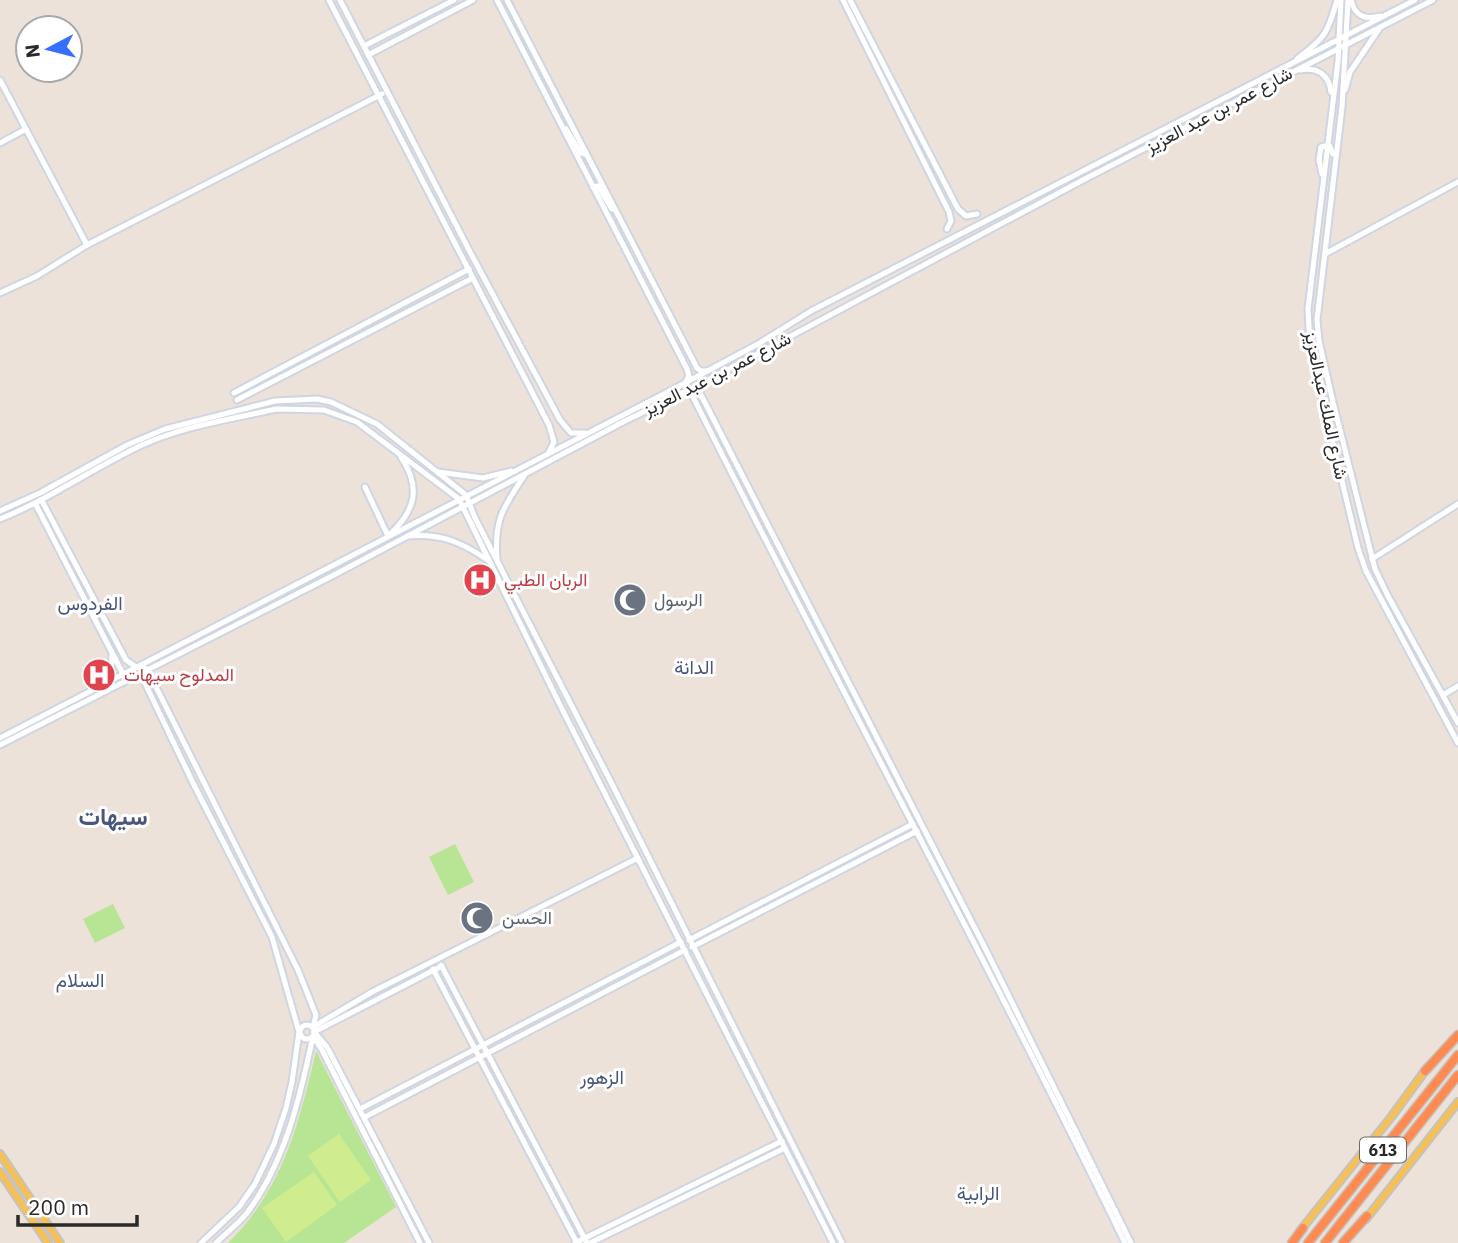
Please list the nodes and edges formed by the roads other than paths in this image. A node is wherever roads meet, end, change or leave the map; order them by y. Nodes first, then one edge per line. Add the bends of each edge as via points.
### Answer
1 (329, 0) edge
2 (340, 0) edge
3 (454, 0) edge
4 (472, 0) edge
5 (497, 0) edge
6 (507, 0) edge
7 (843, 0) edge
8 (850, 0) edge
9 (1339, 0) edge
10 (1349, 0) edge
11 (1415, 0) edge
12 (1433, 0) edge
13 (1388, 14) junction
14 (1384, 26) junction
15 (1346, 36) junction
16 (1339, 39) junction
17 (1346, 45) junction
18 (364, 46) junction
19 (1338, 48) junction
20 (368, 55) junction
21 (1288, 65) junction
22 (1293, 72) junction
23 (0, 80) edge
24 (378, 95) junction
25 (1332, 102) junction
26 (1342, 107) junction
27 (402, 120) junction
28 (560, 121) junction
29 (26, 129) junction
30 (0, 143) edge
31 (1327, 145) junction
32 (585, 150) junction
33 (1458, 182) edge
34 (593, 187) junction
35 (1329, 210) junction
36 (977, 214) dead end
37 (621, 220) junction
38 (947, 229) dead end
39 (1326, 237) junction
40 (87, 245) junction
41 (1337, 246) junction
42 (1324, 256) junction
43 (469, 270) junction
44 (473, 278) junction
45 (0, 292) edge
46 (707, 371) junction
47 (1318, 380) junction
48 (685, 383) junction
49 (702, 383) junction
50 (234, 393) dead end
51 (683, 393) junction
52 (237, 400) dead end
53 (705, 421) junction
54 (1339, 426) junction
55 (565, 427) junction
56 (553, 432) junction
57 (584, 433) junction
58 (727, 445) junction
59 (397, 452) junction
60 (549, 452) junction
61 (514, 470) junction
62 (437, 472) junction
63 (524, 476) junction
64 (365, 487) dead end
65 (466, 495) junction
66 (459, 499) junction
67 (39, 503) junction
68 (1458, 504) edge
69 (467, 505) junction
70 (0, 511) edge
71 (0, 519) edge
72 (388, 536) junction
73 (408, 536) junction
74 (1372, 559) junction
75 (494, 562) junction
76 (111, 649) junction
77 (136, 667) junction
78 (147, 669) junction
79 (123, 674) junction
80 (134, 676) junction
81 (104, 684) junction
82 (1458, 686) edge
83 (1443, 695) junction
84 (1458, 723) edge
85 (0, 738) edge
86 (1458, 743) edge
87 (0, 745) edge
88 (627, 815) junction
89 (617, 816) junction
90 (914, 824) junction
91 (635, 831) junction
92 (917, 831) junction
93 (626, 834) junction
94 (638, 858) junction
95 (689, 940) junction
96 (681, 942) junction
97 (692, 947) junction
98 (685, 950) junction
99 (438, 959) junction
100 (430, 963) junction
101 (442, 966) junction
102 (434, 970) junction
103 (1458, 1029) edge
104 (299, 1032) junction
105 (313, 1032) junction
106 (1458, 1035) edge
107 (482, 1045) junction
108 (475, 1049) junction
109 (487, 1054) junction
110 (1458, 1055) edge
111 (480, 1057) junction
112 (1425, 1071) junction
113 (1458, 1075) edge
114 (1458, 1102) edge
115 (360, 1109) junction
116 (365, 1117) junction
117 (782, 1141) junction
118 (785, 1148) junction
119 (0, 1154) edge
120 (0, 1172) edge
121 (1367, 1216) joint
122 (1303, 1228) joint
123 (587, 1241) edge
124 (48, 1243) edge
125 (60, 1243) edge
126 (201, 1243) edge
127 (216, 1243) edge
128 (420, 1243) edge
129 (429, 1243) edge
130 (576, 1243) edge
131 (833, 1243) edge
132 (842, 1243) edge
133 (1125, 1243) edge
134 (1131, 1243) edge
135 (1292, 1243) edge
136 (1308, 1243) edge
137 (1325, 1243) edge
138 (1345, 1243) edge

1 - 24 street
2 - 18 street
3 - 18 street
4 - 20 street
5 - 28 street
6 - 32 street
7 - 38 street via 950,212
8 - 36 street via 958,209 966,216
9 - 16 street, شارع الملك عبدالعزيز
9 - 21 street via 1319,43
10 - 13 street via 1365,17
10 - 15 street, شارع الملك عبدالعزيز
11 - 13 street, شارع عمر بن عبد العزيز
12 - 14 street, شارع عمر بن عبد العزيز
13 - 15 street, شارع عمر بن عبد العزيز
14 - 17 street, شارع عمر بن عبد العزيز
14 - 26 street via 1350,72
15 - 16 street, شارع عمر بن عبد العزيز
15 - 17 street, شارع الملك عبدالعزيز
16 - 19 street, شارع الملك عبدالعزيز
16 - 21 street, شارع عمر بن عبد العزيز
17 - 19 street, شارع عمر بن عبد العزيز
17 - 26 street, شارع الملك عبدالعزيز
18 - 20 street
19 - 22 street, شارع عمر بن عبد العزيز
19 - 25 street, شارع الملك عبدالعزيز
20 - 27 street
21 - 46 street, شارع عمر بن عبد العزيز via 811,311
22 - 25 street via 1310,69 1323,73 1331,85
22 - 49 street, شارع عمر بن عبد العزيز
23 - 29 street
24 - 27 street via 387,96
24 - 40 street
24 - 43 street
25 - 31 street, شارع الملك عبدالعزيز
26 - 35 street, شارع الملك عبدالعزيز
27 - 55 street
28 - 32 street via 581,153
28 - 34 street
29 - 30 street
29 - 40 street
31 - 35 street via 1333,152
31 - 47 street, شارع الملك عبدالعزيز via 1308,319
32 - 37 street
33 - 41 street
34 - 37 street via 599,187
34 - 48 street via 687,369
35 - 39 street, شارع الملك عبدالعزيز
37 - 46 street via 697,368
39 - 41 street via 1329,246
39 - 42 street, شارع الملك عبدالعزيز
40 - 45 street via 37,276
41 - 42 street
42 - 54 street, شارع الملك عبدالعزيز via 1318,330
43 - 44 street
43 - 50 street
44 - 52 street
44 - 56 street
46 - 48 street, شارع عمر بن عبد العزيز
47 - 54 street via 1324,379
47 - 86 street, شارع الملك عبدالعزيز via 1366,571
48 - 57 street, شارع عمر بن عبد العزيز
49 - 51 street, شارع عمر بن عبد العزيز
49 - 58 street via 700,393
51 - 53 street via 691,394
51 - 63 street, شارع عمر بن عبد العزيز
53 - 58 street via 711,422
53 - 90 street
54 - 74 street, شارع الملك عبدالعزيز
55 - 56 street
55 - 57 street via 570,433
56 - 60 street
57 - 60 street, شارع عمر بن عبد العزيز
58 - 134 street
59 - 66 street
59 - 67 street via 370,430 342,417 308,408 276,408 159,438 90,471
59 - 72 street via 407,467 414,495 402,524
60 - 61 street, شارع عمر بن عبد العزيز
61 - 62 street via 482,478
61 - 65 street, شارع عمر بن عبد العزيز
62 - 65 street
62 - 70 street via 377,424 346,408 317,399 288,399 165,429
63 - 69 street, شارع عمر بن عبد العزيز
63 - 75 street via 498,519
64 - 72 street
65 - 66 street, شارع عمر بن عبد العزيز
65 - 69 street
66 - 69 street
66 - 72 street, شارع عمر بن عبد العزيز
67 - 71 street
67 - 76 street
67 - 77 street via 126,660
68 - 74 street
69 - 73 street, شارع عمر بن عبد العزيز
69 - 75 street
72 - 77 street, شارع عمر بن عبد العزيز
73 - 75 street via 452,539
73 - 78 street, شارع عمر بن عبد العزيز
74 - 83 street, شارع الملك عبدالعزيز
75 - 88 street
75 - 89 street
76 - 79 street
76 - 81 street via 113,664
77 - 78 street
77 - 79 street, شارع عمر بن عبد العزيز
78 - 80 street, شارع عمر بن عبد العزيز
78 - 105 street via 298,970 316,1015
79 - 80 street
79 - 81 street, شارع عمر بن عبد العزيز
80 - 87 street, شارع عمر بن عبد العزيز
80 - 104 street via 143,679 272,937
81 - 85 street, شارع عمر بن عبد العزيز
82 - 83 street
83 - 84 street, شارع الملك عبدالعزيز
88 - 89 street via 624,819
88 - 91 street
89 - 93 street
90 - 92 street
90 - 95 street
91 - 93 street
91 - 95 street
92 - 97 street
92 - 133 street
93 - 94 street
94 - 96 street
94 - 99 street
95 - 97 street
96 - 98 street
96 - 107 street
97 - 132 street
98 - 109 street
98 - 117 street
99 - 100 street
99 - 101 street
100 - 102 street
100 - 105 street via 372,992
101 - 102 street
101 - 107 street
102 - 105 street
102 - 108 street
103 - 112 main road, 613
104 - 105 street via 303,1038
104 - 105 street via 304,1025
104 - 126 street via 292,1082 274,1144 239,1207
105 - 115 street via 327,1047
105 - 127 street via 286,1138 269,1180 245,1215
105 - 128 street
106 - 112 highway
107 - 108 street
107 - 109 street
108 - 111 street
108 - 115 street
109 - 111 street
109 - 123 street
110 - 136 highway, 613
111 - 116 street
111 - 130 street
112 - 122 main road, 613
113 - 137 highway, 613
114 - 121 main road
115 - 116 street
116 - 129 street
117 - 118 street
117 - 123 street
118 - 123 street
118 - 131 street
119 - 125 main road
120 - 124 main road
121 - 138 highway
122 - 135 highway
123 - 130 street

